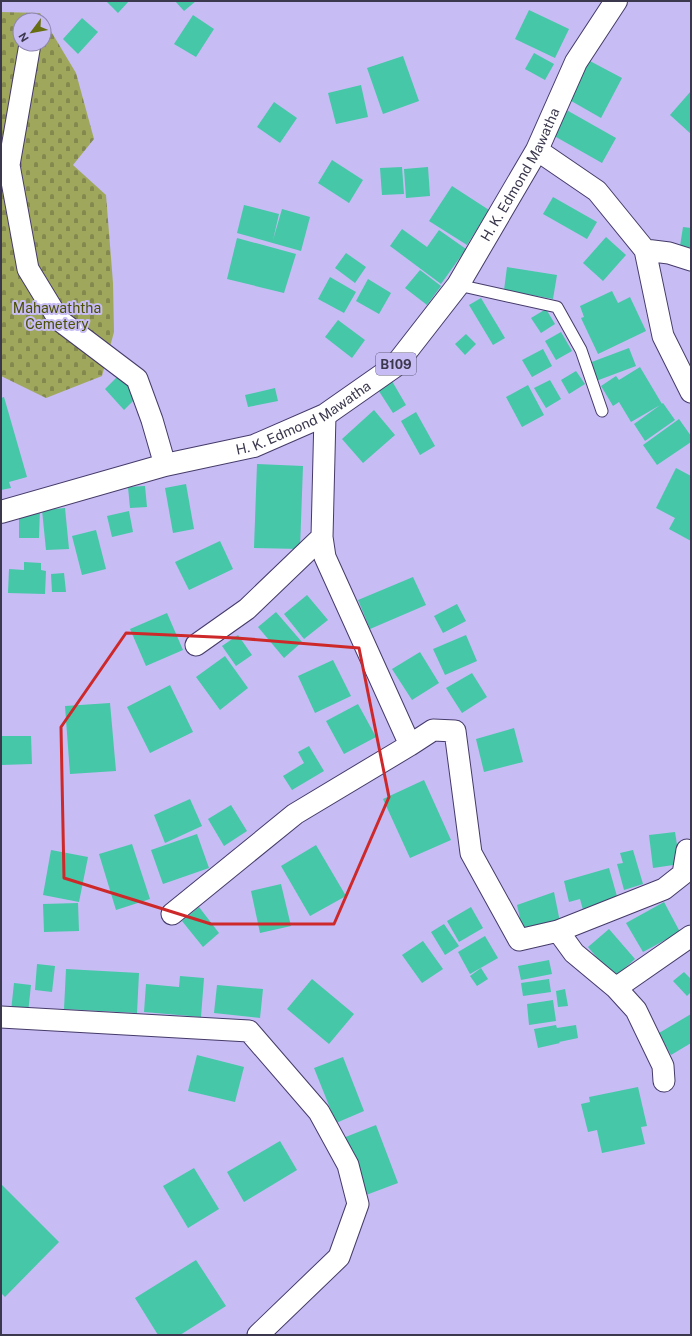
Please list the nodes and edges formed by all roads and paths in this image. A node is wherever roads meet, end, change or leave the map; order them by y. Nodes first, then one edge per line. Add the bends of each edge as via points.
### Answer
1 (616, 1) edge
2 (29, 52) edge
3 (537, 150) junction
4 (645, 250) junction
5 (691, 260) edge
6 (458, 285) junction
7 (691, 392) edge
8 (602, 412) dead end
9 (325, 415) junction
10 (165, 465) junction
11 (1, 512) edge
12 (322, 537) junction
13 (196, 645) dead end
14 (410, 745) junction
15 (688, 850) dead end
16 (172, 914) dead end
17 (558, 931) junction
18 (691, 936) edge
19 (616, 988) junction
20 (1, 1017) edge
21 (664, 1081) dead end
22 (258, 1335) edge

1 - 3 main road, H. K. Edmond Mawatha / B109 via 576,62
2 - 10 street via 9,165 28,269 59,320 137,379
3 - 4 street via 597,191
3 - 6 main road, H. K. Edmond Mawatha / B109
4 - 5 street
4 - 7 street via 663,336
6 - 8 lane via 557,307 581,350
6 - 9 main road, H. K. Edmond Mawatha / B109 via 395,366
9 - 10 main road, H. K. Edmond Mawatha / B109 via 254,446
9 - 12 street
10 - 11 main road, H. K. Edmond Mawatha / B109
12 - 13 street via 247,609
12 - 14 street via 325,557
14 - 16 street via 295,814
14 - 17 street via 433,730 455,731 471,853 519,940
15 - 17 street via 683,874 664,889
17 - 19 street via 574,953
18 - 19 street
19 - 21 street via 636,1010 663,1066
20 - 22 street via 249,1032 320,1112 348,1165 358,1204 339,1257

